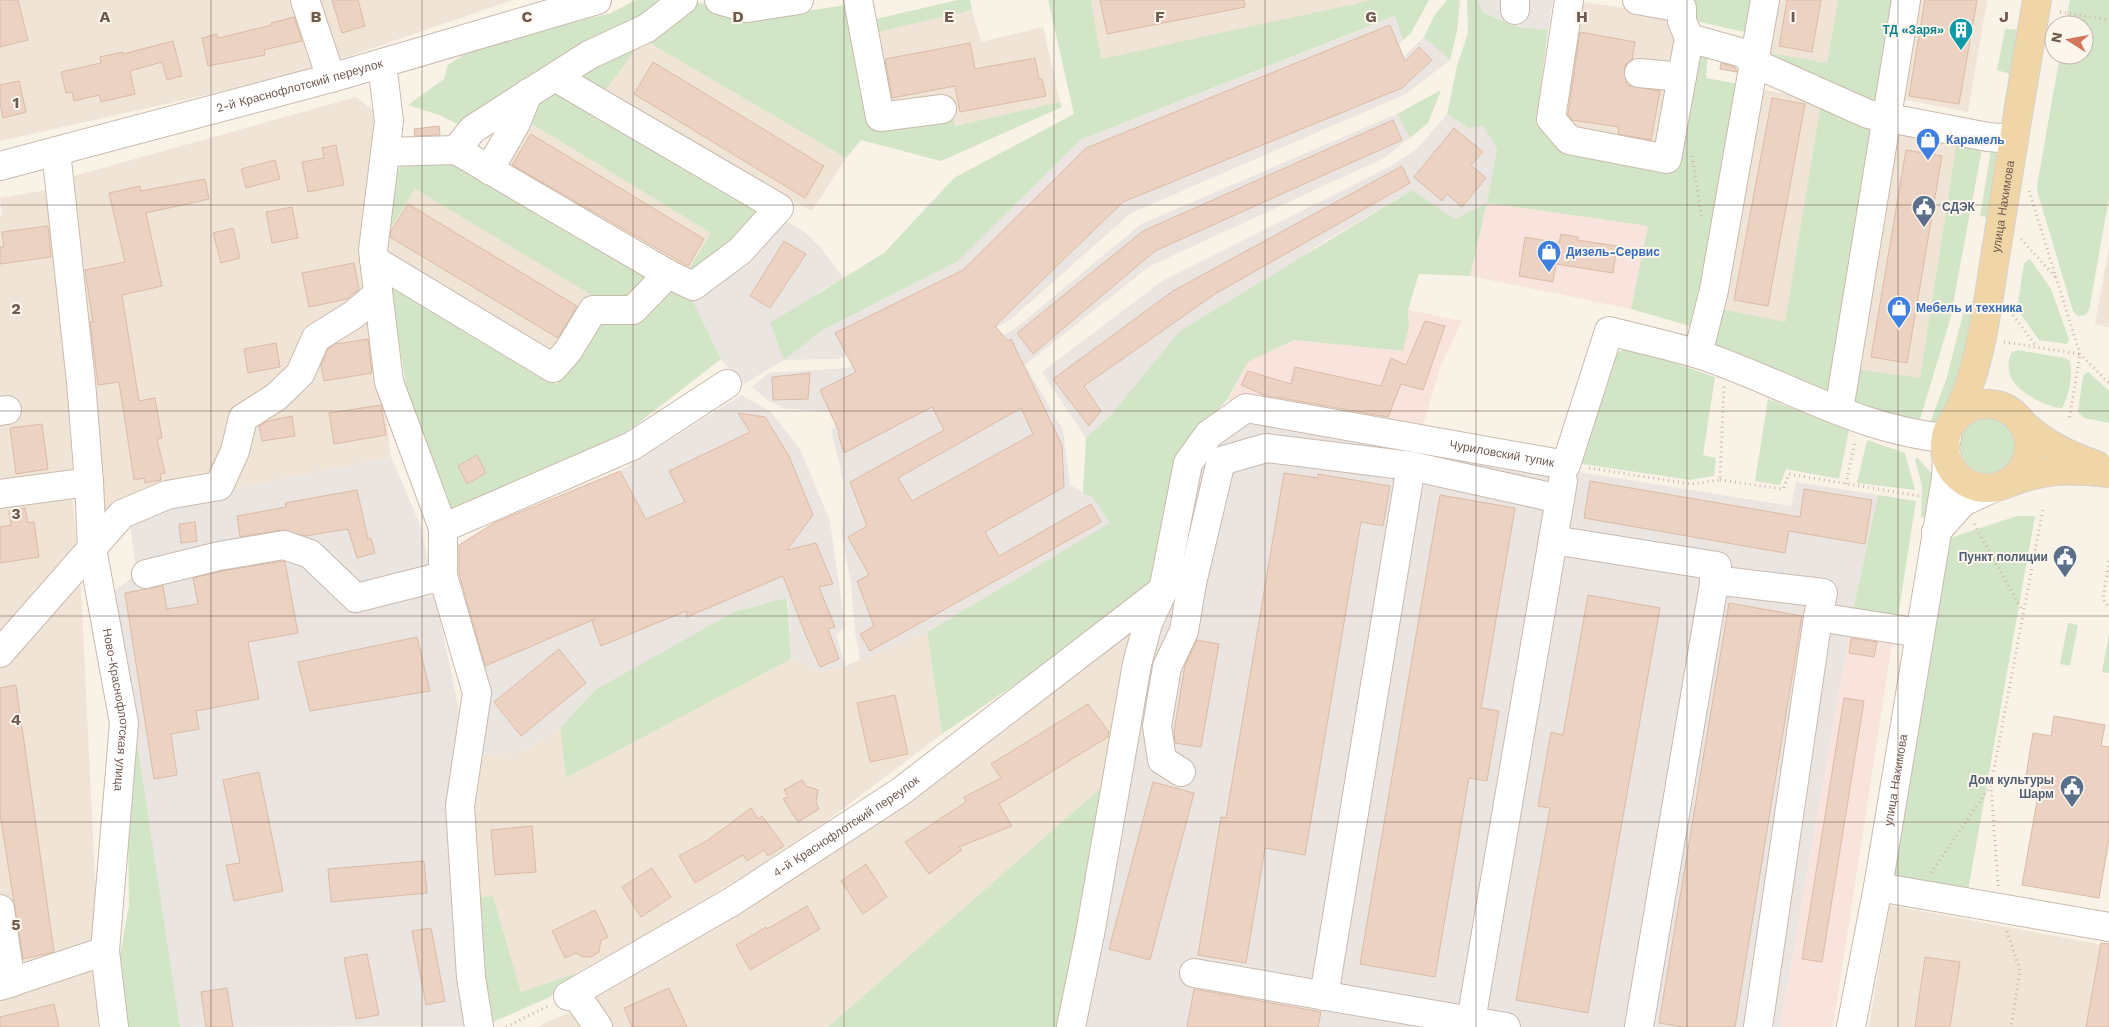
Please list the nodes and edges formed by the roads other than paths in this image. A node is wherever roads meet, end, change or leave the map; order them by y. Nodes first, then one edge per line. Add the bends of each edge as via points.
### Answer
1 (305, 0) edge
2 (597, 0) edge
3 (683, 0) edge
4 (719, 0) edge
5 (794, 0) edge
6 (858, 0) edge
7 (1569, 0) edge
8 (1637, 0) edge
9 (1765, 0) edge
10 (1906, 0) edge
11 (2048, 6) edge
12 (1689, 38) junction
13 (382, 64) junction
14 (1754, 64) junction
15 (1639, 73) dead end
16 (555, 77) junction
17 (1682, 77) junction
18 (331, 78) junction
19 (528, 93) junction
20 (942, 109) dead end
21 (1888, 116) junction
22 (2014, 139) junction
23 (456, 150) junction
24 (56, 151) junction
25 (385, 152) junction
26 (0, 166) edge
27 (489, 170) junction
28 (374, 260) junction
29 (668, 274) junction
30 (378, 294) junction
31 (1993, 332) junction
32 (1698, 354) junction
33 (727, 384) dead end
34 (1849, 414) junction
35 (2017, 417) junction
36 (1949, 439) junction
37 (1566, 464) junction
38 (1411, 466) junction
39 (2109, 471) edge
40 (89, 482) junction
41 (1999, 486) junction
42 (0, 494) edge
43 (1560, 499) junction
44 (443, 528) junction
45 (1936, 532) junction
46 (1553, 540) junction
47 (92, 548) junction
48 (146, 574) dead end
49 (443, 576) junction
50 (1714, 580) junction
51 (1163, 591) junction
52 (1818, 617) junction
53 (1920, 633) junction
54 (2, 648) edge
55 (1181, 772) dead end
56 (1878, 887) junction
57 (0, 909) edge
58 (2109, 926) edge
59 (105, 951) junction
60 (1194, 974) dead end
61 (6, 985) edge
62 (1324, 996) junction
63 (1472, 1022) junction
64 (114, 1027) edge
65 (479, 1027) edge
66 (598, 1027) edge
67 (1071, 1027) edge
68 (1506, 1027) edge
69 (1639, 1027) edge
70 (1758, 1027) edge
71 (1851, 1027) edge

1 - 18 street
2 - 13 street, 2-й Краснофлотский переулок
3 - 16 street via 647,28 589,55
4 - 5 street via 747,8
6 - 20 street via 880,117
7 - 17 street via 1551,119 1570,140 1667,159
8 - 12 street via 1682,8 1682,21
9 - 14 street
10 - 21 street
11 - 22 main road, улица Нахимова
12 - 14 street via 1743,53
12 - 17 street
13 - 18 street, 2-й Краснофлотский переулок
13 - 25 street via 389,121
14 - 21 street via 1868,114
14 - 32 street via 1714,290
15 - 17 street
16 - 19 street
16 - 29 street via 780,208 740,251 693,286
18 - 24 street, 2-й Краснофлотский переулок
19 - 23 street via 473,129
19 - 27 street via 516,124
21 - 22 street via 1988,137
21 - 34 street
22 - 31 main road, улица Нахимова
23 - 25 street
23 - 27 street
24 - 26 street, 2-й Краснофлотский переулок
24 - 40 street, Ново-Краснофлотская улица via 82,382
25 - 28 street via 372,250
27 - 29 street
28 - 29 street via 553,368 568,351 593,310 633,310
28 - 30 street
30 - 44 street via 389,382
30 - 47 street via 353,315 316,338 300,374 276,397 243,418 235,451 219,486 167,495 122,514
31 - 35 main road via 1981,360 1987,385
31 - 36 main road
32 - 34 street, Чуриловский тупик
32 - 37 street, Чуриловский тупик via 1609,331
33 - 44 street via 632,446
34 - 36 street, Чуриловский тупик via 1905,432
35 - 36 main road via 2004,408 1988,405 1972,408 1962,414
35 - 39 main road via 2055,449
35 - 41 main road via 2026,431 2029,446 2026,462 2018,476
36 - 41 main road via 1958,477 1972,486
36 - 45 street, улица Нахимова
37 - 43 street
37 - 51 street, Чуриловский тупик via 1246,408 1209,434 1188,463
38 - 43 street
38 - 55 street via 1266,448 1221,461 1184,630 1167,667 1157,726 1162,760
38 - 62 street
39 - 41 main road via 2049,471 2030,474
40 - 42 street
40 - 47 street, Ново-Краснофлотская улица
41 - 45 street via 1963,502
43 - 46 street
44 - 49 street
45 - 53 street, улица Нахимова
46 - 50 street via 1717,566
46 - 63 street
47 - 54 street
47 - 59 street, Ново-Краснофлотская улица via 124,723
48 - 49 street via 219,556 284,545 310,554 356,598
49 - 65 street via 477,693 460,806 471,977
50 - 52 street via 1823,593
50 - 69 street
51 - 66 street, 4-й Краснофлотский переулок via 900,792 733,900 572,994
51 - 67 street, Чуриловский тупик via 1148,623 1137,664
52 - 53 street
52 - 70 street
53 - 56 street, улица Нахимова
56 - 58 street
56 - 71 street, улица Нахимова
57 - 61 street
59 - 61 street
59 - 64 street, Ново-Краснофлотская улица
60 - 62 street
62 - 63 street
63 - 68 street

